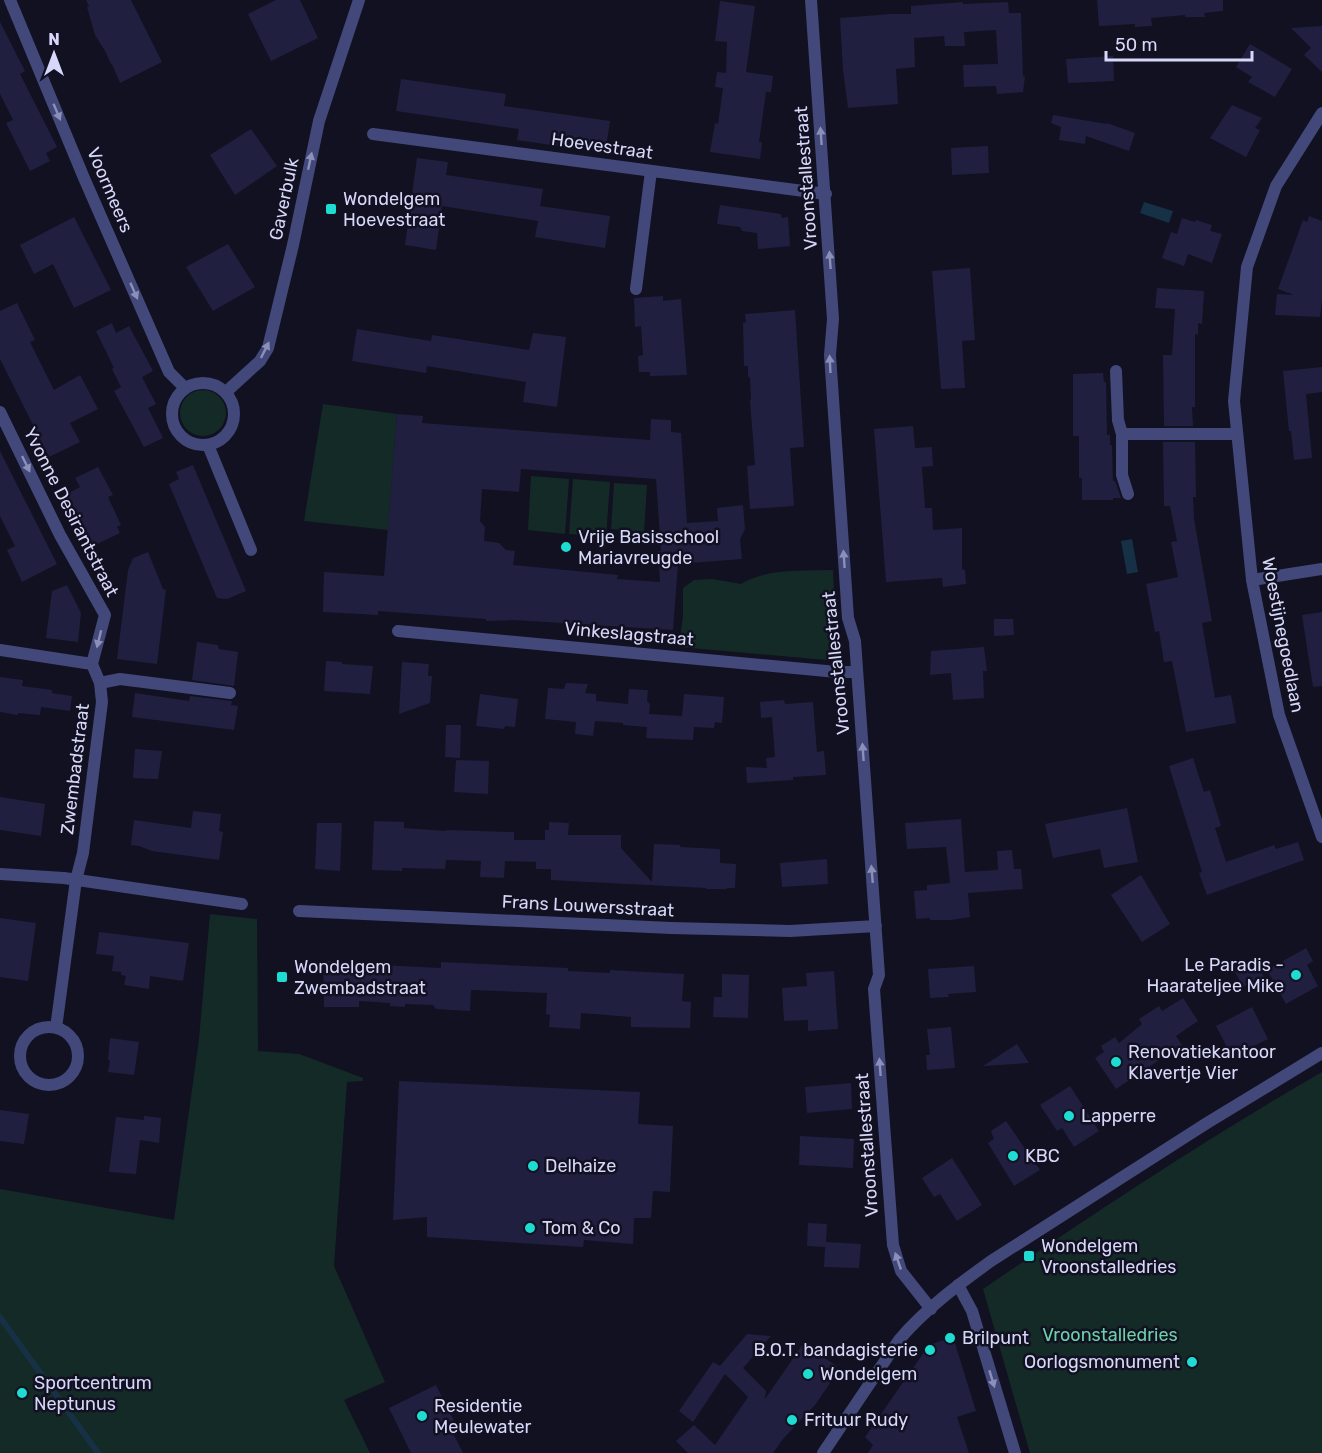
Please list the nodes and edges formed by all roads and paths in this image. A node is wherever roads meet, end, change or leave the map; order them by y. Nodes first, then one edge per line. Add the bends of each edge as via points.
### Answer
1 (10, 0) edge
2 (359, 0) edge
3 (811, 0) edge
4 (1322, 113) edge
5 (373, 134) dead end
6 (651, 171) junction
7 (826, 194) junction
8 (636, 289) dead end
9 (1116, 371) dead end
10 (185, 388) junction
11 (226, 392) junction
12 (0, 412) edge
13 (1122, 434) junction
14 (1237, 434) junction
15 (208, 445) junction
16 (1128, 494) dead end
17 (251, 550) dead end
18 (1322, 570) edge
19 (1252, 580) junction
20 (398, 632) dead end
21 (0, 651) edge
22 (93, 664) junction
23 (857, 672) junction
24 (100, 683) junction
25 (230, 693) dead end
26 (1322, 837) edge
27 (0, 873) edge
28 (76, 880) junction
29 (242, 904) dead end
30 (299, 911) dead end
31 (876, 926) junction
32 (56, 1028) junction
33 (1322, 1053) edge
34 (958, 1285) junction
35 (931, 1309) junction
36 (823, 1453) edge
37 (1015, 1453) edge

1 -> 10 street, Voormeers via 169,372
11 -> 2 street, Gaverbulk via 260,361 268,348 319,121
7 -> 3 street, Vroonstallestraat
4 - 14 street, Woestijnegoedlaan via 1276,186 1247,267 1234,401
5 - 6 street, Hoevestraat
6 - 7 street, Hoevestraat
6 - 8 street
23 -> 7 street, Vroonstallestraat via 855,640 848,618 830,367 833,319
9 - 13 street
10 - 11 street via 206,383
10 - 15 street via 174,401 173,424 189,442
11 - 15 street via 233,407 233,424 223,438
12 -> 22 street, Yvonne Desirantstraat via 60,535 105,615
13 - 14 street
13 - 16 street via 1122,476
14 - 19 street, Woestijnegoedlaan
15 - 17 street
18 - 19 street
19 - 26 street, Woestijnegoedlaan via 1279,715
20 - 23 street, Vinkeslagstraat
21 - 22 street
22 - 24 street, Zwembadstraat
31 -> 23 street, Vroonstallestraat
24 - 25 street via 120,680
24 - 28 street, Zwembadstraat via 102,702 83,853
27 - 28 street
28 - 29 street
28 - 32 street, Zwembadstraat
30 - 31 street, Frans Louwersstraat via 672,928 790,931
35 -> 31 street, Vroonstallestraat via 901,1271 893,1245 874,989 879,975
32 - 32 street via 45,1027 31,1033 20,1050 22,1067 35,1082 60,1083 76,1067 78,1050 74,1041
33 - 34 street
34 - 35 street
34 -> 37 street via 972,1311
35 - 36 street via 899,1340

